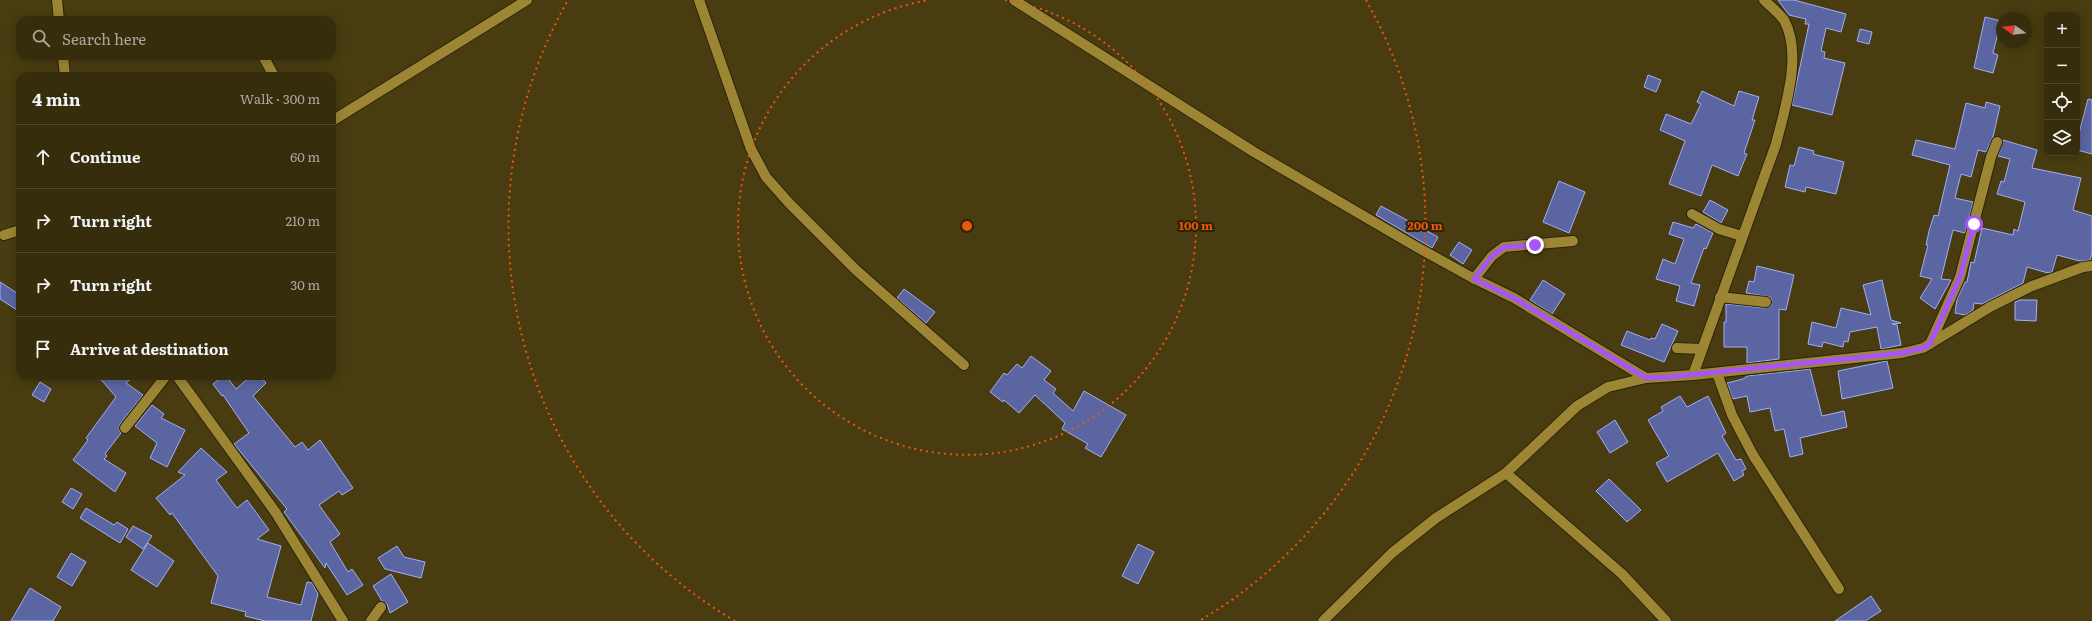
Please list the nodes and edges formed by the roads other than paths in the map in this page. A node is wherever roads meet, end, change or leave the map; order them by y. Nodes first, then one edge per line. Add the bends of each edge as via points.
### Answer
1 (57, 0) edge
2 (527, 0) edge
3 (699, 0) edge
4 (1014, 0) edge
5 (1764, 0) edge
6 (59, 16) edge
7 (63, 60) edge
8 (266, 60) edge
9 (64, 72) edge
10 (272, 72) edge
11 (336, 119) edge
12 (1996, 142) dead end
13 (1692, 214) dead end
14 (16, 231) edge
15 (4, 235) dead end
16 (1742, 236) junction
17 (1573, 241) dead end
18 (2092, 266) edge
19 (1474, 279) junction
20 (1720, 297) junction
21 (1766, 302) dead end
22 (1930, 344) junction
23 (1677, 348) dead end
24 (1702, 349) junction
25 (964, 365) dead end
26 (1717, 373) junction
27 (1693, 376) junction
28 (1646, 378) junction
29 (163, 380) edge
30 (180, 380) edge
31 (125, 428) dead end
32 (1506, 473) junction
33 (1839, 589) dead end
34 (381, 607) dead end
35 (343, 621) edge
36 (371, 621) edge
37 (1323, 621) edge
38 (1666, 621) edge

1 - 6 street
2 - 11 street
3 - 25 street via 751,149 766,177 789,204 856,270
4 - 19 street via 1254,152
5 - 16 street via 1783,19 1791,36 1793,50 1786,107 1776,144
7 - 9 street
8 - 10 street
12 - 22 street via 1960,277
13 - 16 street via 1719,229
14 - 15 street
16 - 20 street
17 - 19 street via 1504,247 1492,256
18 - 22 street via 2032,286 1990,307
19 - 28 street via 1514,298
20 - 21 street
20 - 24 street
22 - 26 street via 1902,353
23 - 24 street
24 - 27 street
26 - 27 street
26 - 33 street via 1732,415 1753,455
27 - 28 street
28 - 32 street via 1608,387 1577,406
29 - 31 street
30 - 35 street via 276,513
32 - 37 street via 1436,518 1398,548
32 - 38 street via 1611,564
34 - 36 street

